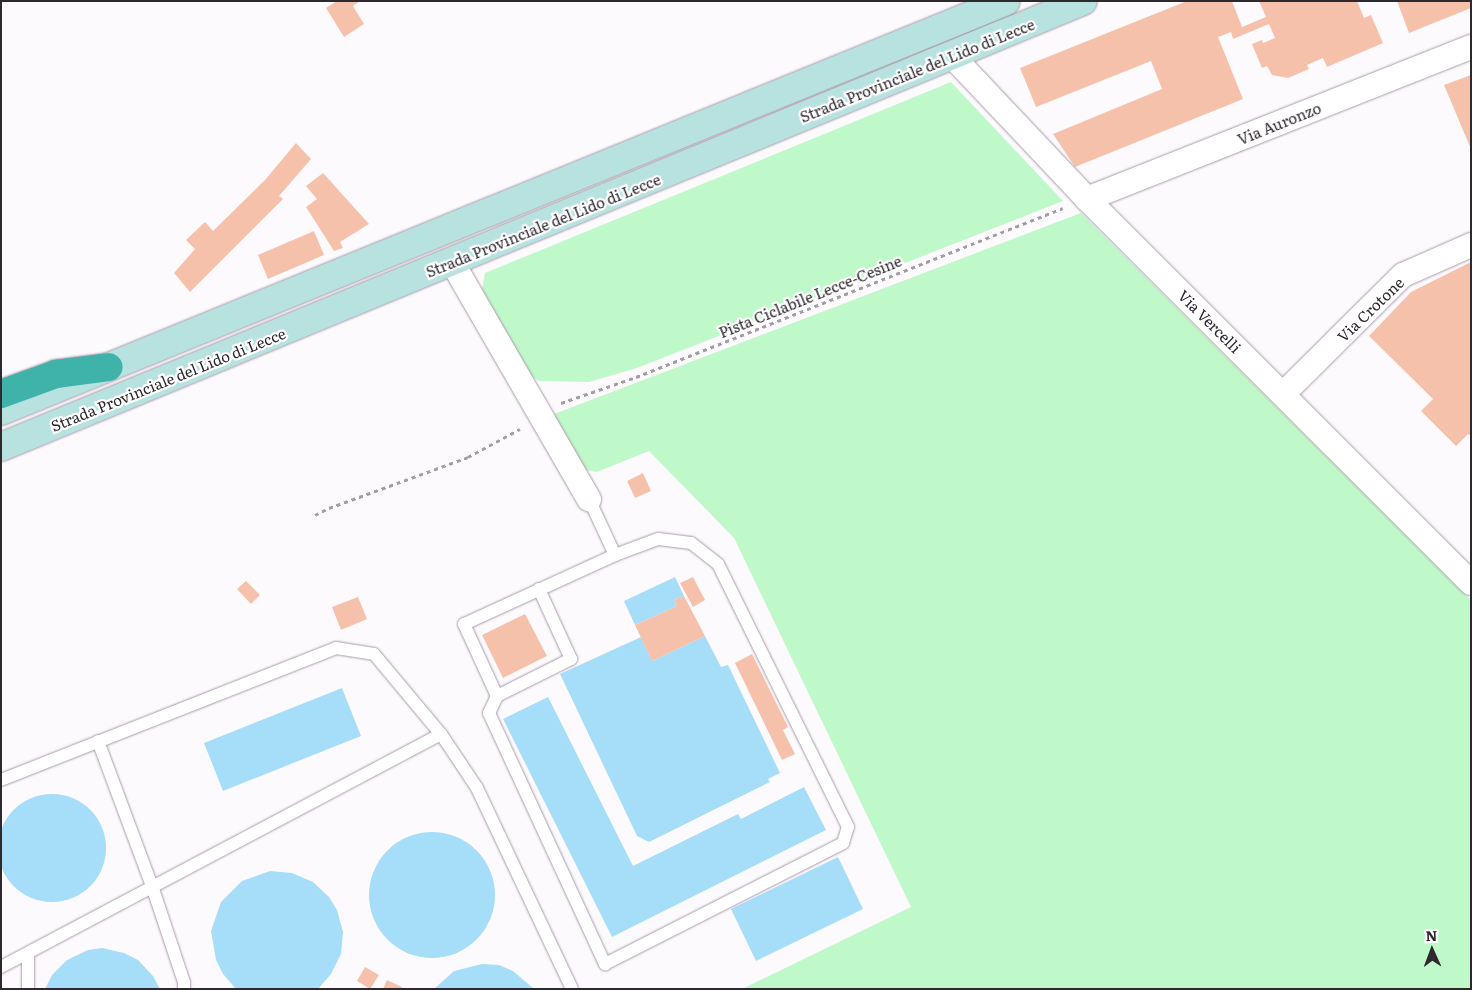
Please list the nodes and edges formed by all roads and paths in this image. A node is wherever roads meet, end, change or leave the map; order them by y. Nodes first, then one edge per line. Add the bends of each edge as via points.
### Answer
1 (1006, 1) edge
2 (1084, 1) edge
3 (1471, 47) edge
4 (952, 56) junction
5 (1087, 199) junction
6 (1471, 245) edge
7 (452, 262) junction
8 (109, 367) junction
9 (1, 394) edge
10 (1283, 394) junction
11 (1, 411) edge
12 (541, 413) junction
13 (1, 447) edge
14 (589, 499) joint
15 (315, 515) dead end
16 (615, 555) junction
17 (1471, 582) edge
18 (539, 590) junction
19 (498, 696) junction
20 (441, 734) junction
21 (98, 741) junction
22 (1, 780) edge
23 (152, 886) junction
24 (28, 953) junction
25 (1, 967) edge
26 (28, 989) edge
27 (184, 989) edge
28 (572, 989) edge

1 - 8 main road, Strada Provinciale del Lido di Lecce
2 - 4 main road, Strada Provinciale del Lido di Lecce
3 - 5 street, Via Auronzo
4 - 5 street, Via Vercelli
4 - 7 main road, Strada Provinciale del Lido di Lecce
5 - 10 street, Via Vercelli
5 - 12 path, Pista Ciclabile Lecce-Cesine
6 - 10 street, Via Crotone via 1403,276
7 - 12 street
7 - 13 main road, Strada Provinciale del Lido di Lecce
8 - 9 highway via 56,374
8 - 11 main road, Strada Provinciale del Lido di Lecce
10 - 17 street, Via Vercelli
12 - 14 street
12 - 15 path, Pista Ciclabile Lecce-Cesine via 524,427 468,457
14 - 16 lane
16 - 18 lane
16 - 19 lane via 658,539 691,543 718,564 848,827 843,843 604,964 489,713
18 - 19 lane via 571,659
18 - 19 lane via 464,624
20 - 21 lane via 374,654 336,648
20 - 23 lane
20 - 28 lane via 477,788
21 - 22 lane
21 - 23 lane
23 - 24 lane
23 - 27 lane
24 - 25 lane
24 - 26 lane

